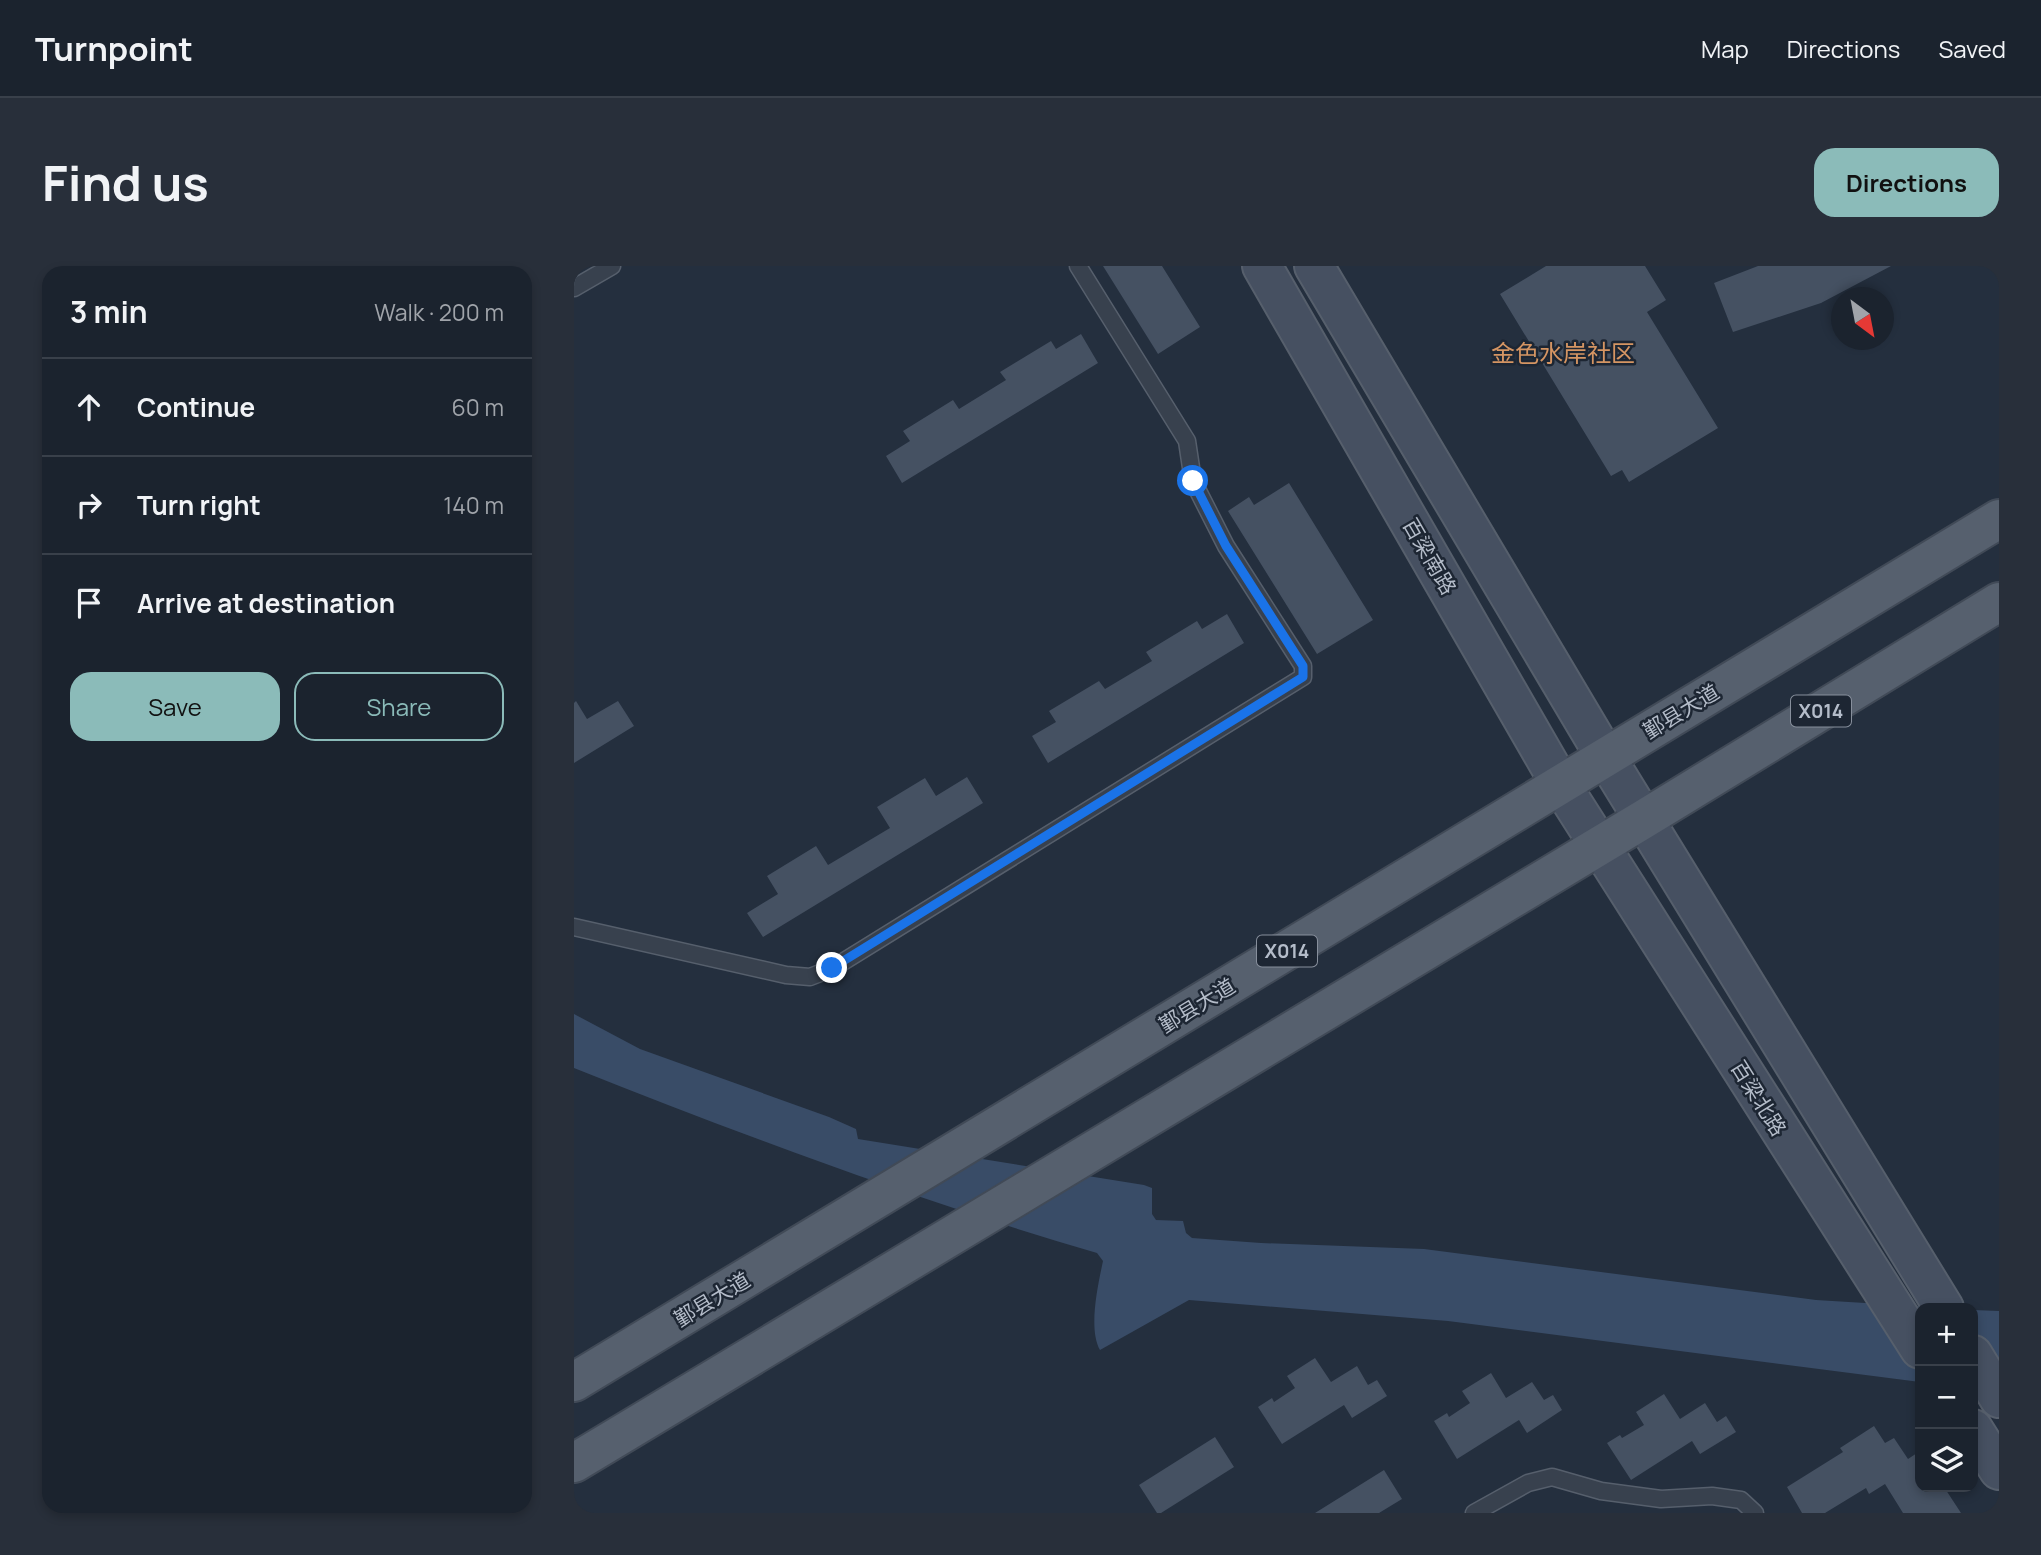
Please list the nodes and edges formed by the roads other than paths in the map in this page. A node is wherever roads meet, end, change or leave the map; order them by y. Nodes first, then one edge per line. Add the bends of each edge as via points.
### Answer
1 (611, 266) edge
2 (1078, 266) edge
3 (1262, 266) edge
4 (1314, 266) edge
5 (574, 288) edge
6 (1999, 519) edge
7 (1999, 602) edge
8 (1605, 756) junction
9 (1561, 785) junction
10 (1644, 819) junction
11 (1599, 846) junction
12 (574, 926) edge
13 (1941, 1303) edge
14 (1915, 1341) edge
15 (1978, 1364) edge
16 (574, 1382) edge
17 (1999, 1398) edge
18 (1978, 1437) edge
19 (574, 1462) edge
20 (1999, 1470) edge
21 (1474, 1513) edge
22 (1755, 1513) edge

1 - 5 lane
2 - 12 lane via 1187,440 1193,481 1226,546 1303,666 1303,677 832,968 810,977
3 - 9 street, 百梁南路
4 - 8 street
6 - 8 main road, 鄞县大道 / X014
7 - 10 main road, X014
8 - 9 main road, 鄞县大道 / X014
8 - 10 street
9 - 11 street, 百梁南路
9 - 16 main road, 鄞县大道 / X014
10 - 11 main road
10 - 13 street
11 - 14 street, 百梁北路
11 - 19 main road
15 - 17 street
18 - 20 street
21 - 22 lane via 1528,1483 1552,1478 1661,1499 1712,1496 1741,1500

